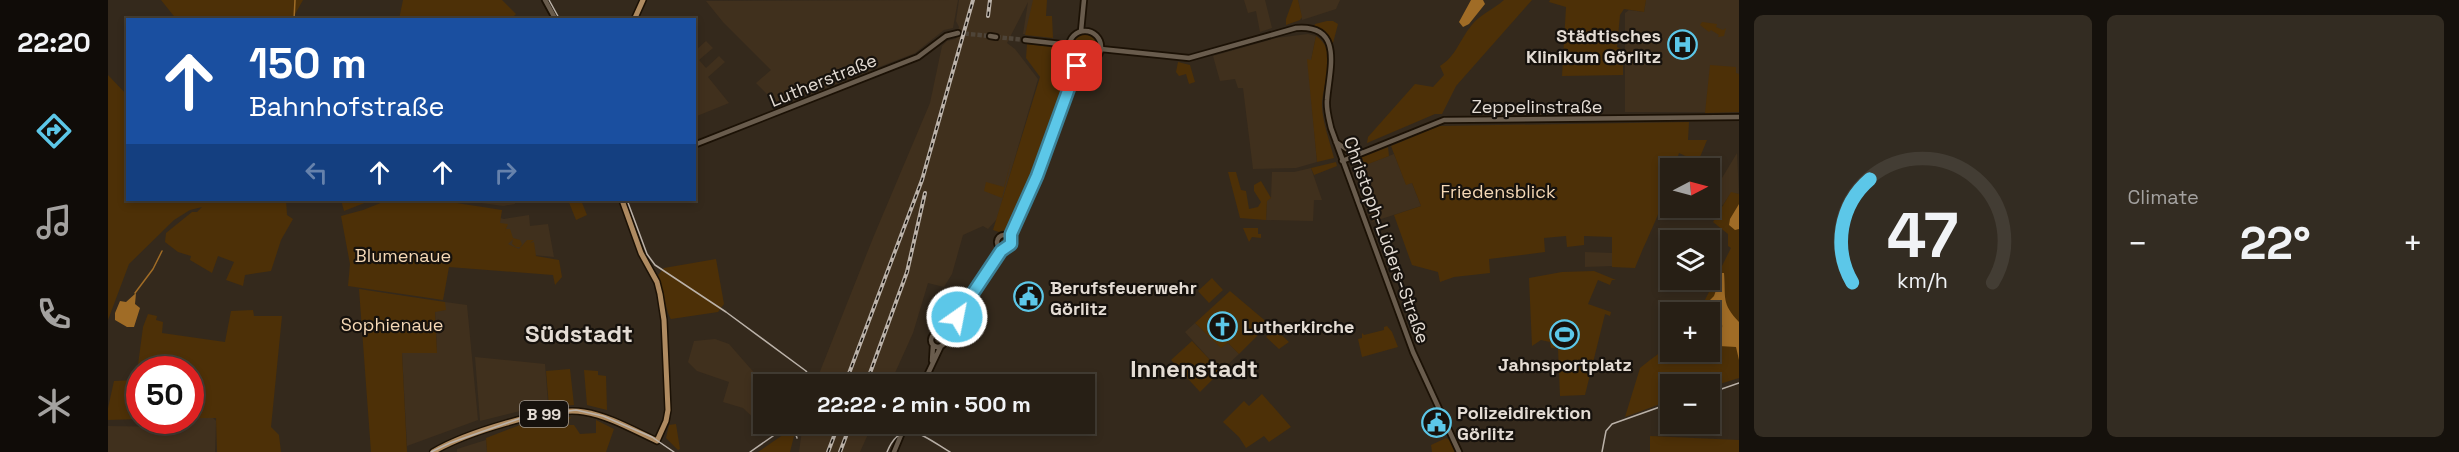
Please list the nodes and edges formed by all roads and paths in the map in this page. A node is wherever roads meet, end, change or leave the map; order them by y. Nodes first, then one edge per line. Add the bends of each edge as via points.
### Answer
1 (545, 0) edge
2 (643, 0) edge
3 (1084, 0) edge
4 (555, 18) edge
5 (635, 18) edge
6 (1081, 32) junction
7 (958, 33) tunnel mouth
8 (1025, 40) tunnel mouth
9 (1070, 45) junction
10 (1101, 49) junction
11 (1079, 62) junction
12 (1739, 117) edge
13 (1335, 141) junction
14 (696, 144) edge
15 (1364, 152) junction
16 (1342, 161) junction
17 (622, 201) edge
18 (1018, 219) junction
19 (1005, 235) junction
20 (1010, 239) junction
21 (998, 245) junction
22 (1004, 249) junction
23 (989, 267) junction
24 (957, 317) junction
25 (939, 333) junction
26 (945, 338) junction
27 (933, 345) junction
28 (941, 346) junction
29 (930, 367) junction
30 (927, 374) edge
31 (901, 434) edge
32 (433, 452) edge
33 (894, 452) edge
34 (1459, 452) edge

1 - 4 street
2 - 5 main road
3 - 6 street
6 - 9 street
6 - 10 street via 1095,34
7 - 14 street, Lutherstraße via 946,36 918,57
8 - 9 street
9 - 11 street via 1071,55
10 - 11 street via 1094,61
10 - 13 street, Christoph-Lüders-Straße via 1186,59 1300,28 1312,30 1322,35 1332,51 1326,104
11 - 18 street
12 - 15 street, Zeppelinstraße via 1444,120
13 - 15 street via 1349,151
13 - 16 street, Christoph-Lüders-Straße
15 - 16 street, Zeppelinstraße
16 - 34 street, Christoph-Lüders-Straße via 1413,352
17 - 32 main road, B 99 via 643,258 657,282 663,312 668,410 657,441 603,417 566,411 524,418
18 - 19 street
18 - 20 street
19 - 20 street
19 - 21 street via 998,237
20 - 22 street via 1010,246
21 - 22 street
21 - 23 street
22 - 23 street
23 - 24 street
24 - 25 street
24 - 26 street
25 - 26 street
25 - 27 street via 932,337
26 - 28 street
27 - 28 street
27 - 29 street
28 - 29 street
29 - 30 street
31 - 33 street

